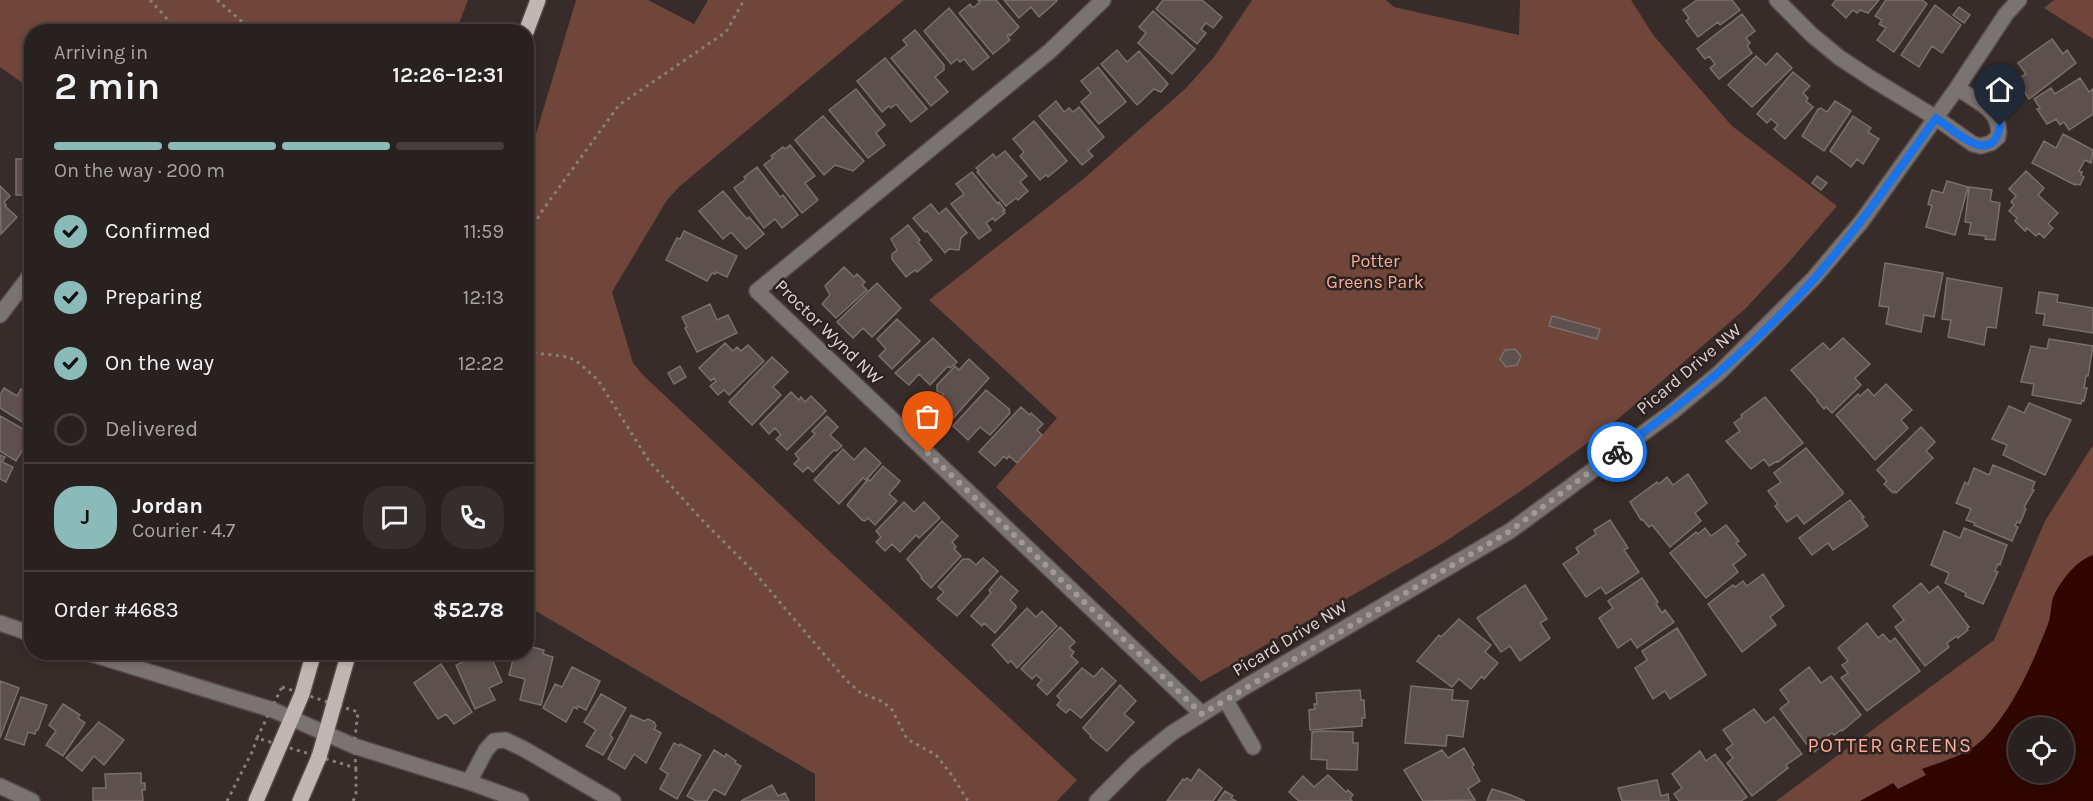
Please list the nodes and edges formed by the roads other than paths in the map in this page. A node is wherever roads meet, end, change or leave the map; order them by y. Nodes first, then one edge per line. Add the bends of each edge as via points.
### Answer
1 (538, 0) edge
2 (1103, 0) edge
3 (1778, 0) edge
4 (2019, 0) edge
5 (529, 24) edge
6 (1957, 88) junction
7 (1936, 118) junction
8 (24, 284) edge
9 (0, 315) edge
10 (0, 623) edge
11 (24, 631) edge
12 (123, 660) edge
13 (312, 660) edge
14 (347, 660) edge
15 (1225, 699) junction
16 (1202, 714) junction
17 (292, 718) junction
18 (326, 733) junction
19 (1253, 747) dead end
20 (469, 782) junction
21 (0, 786) edge
22 (32, 801) edge
23 (256, 801) edge
24 (300, 801) edge
25 (521, 801) edge
26 (613, 801) edge
27 (1097, 801) edge

1 - 5 main road
2 - 16 street, Proctor Wynd NW via 1050,51 758,291
3 - 7 street via 1840,58
4 - 6 street, Picard Drive NW
6 - 7 street, Picard Drive NW
6 - 7 street via 1996,116 2000,126 1998,137 1981,146 1973,144
7 - 15 street, Picard Drive NW via 1862,221 1814,279 1719,373 1672,412 1510,531
8 - 9 street
10 - 11 street
12 - 17 street
13 - 17 main road
14 - 18 main road
15 - 16 street, Picard Drive NW
15 - 19 street, Picard Drive NW
16 - 27 street, Picard Drive NW via 1155,746
17 - 18 street
17 - 23 main road
18 - 20 street via 354,746
18 - 24 main road
20 - 25 street
20 - 26 street via 486,750 494,741 505,740
21 - 22 street

